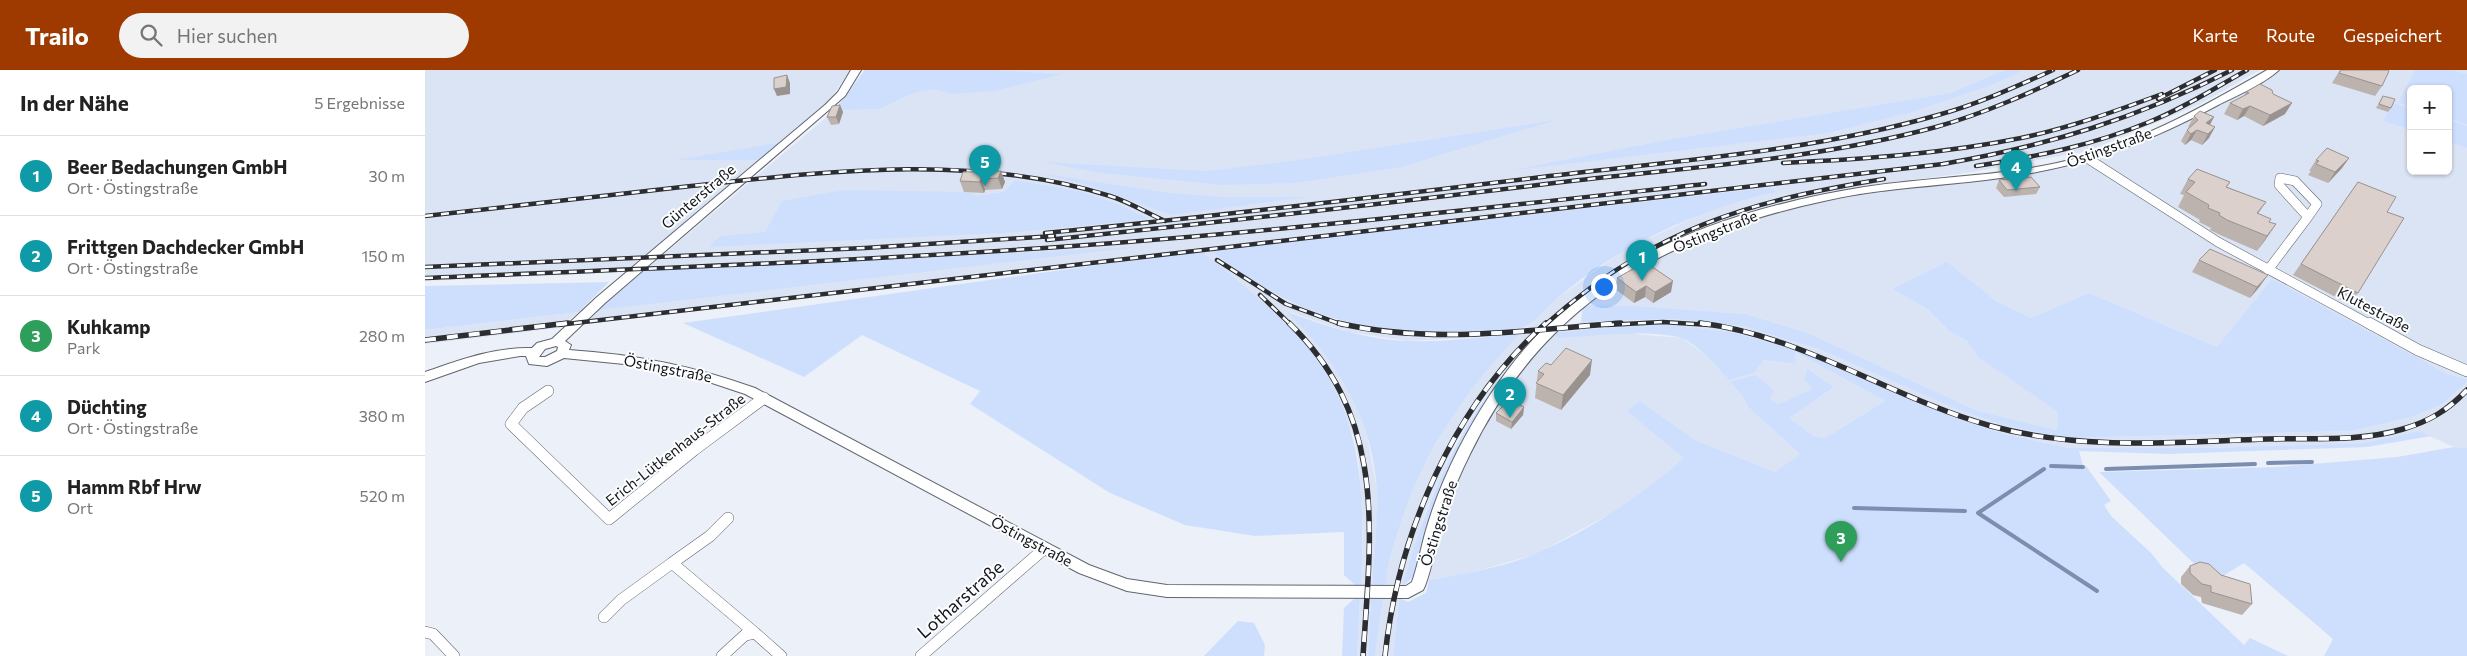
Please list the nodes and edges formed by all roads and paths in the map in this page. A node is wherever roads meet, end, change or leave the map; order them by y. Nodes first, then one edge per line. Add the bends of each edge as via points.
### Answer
1 (856, 70) edge
2 (2274, 70) edge
3 (2087, 158) junction
4 (2308, 217) junction
5 (2268, 270) junction
6 (559, 348) junction
7 (2467, 372) edge
8 (425, 377) edge
9 (548, 391) dead end
10 (764, 398) junction
11 (728, 518) dead end
12 (1045, 548) junction
13 (672, 563) junction
14 (604, 617) dead end
15 (425, 632) edge
16 (755, 633) junction
17 (454, 656) edge
18 (721, 656) edge
19 (781, 656) edge
20 (921, 656) edge

1 - 6 street, Günterstraße via 842,94 595,305
2 - 3 street, Östingstraße via 2185,118
3 - 5 street, Klutestraße
3 - 12 street, Östingstraße via 1994,176 1861,191 1764,212 1684,242 1605,286 1564,315 1486,412 1442,500 1420,581 1413,590 1192,591 1135,587 1099,576
4 - 4 street via 2316,206 2315,201 2295,181 2279,178 2279,185
4 - 5 street
5 - 7 street, Klutestraße via 2418,350
6 - 8 street, Günterstraße via 541,346 534,352 499,354
6 - 10 street, Östingstraße via 685,369 713,376
9 - 10 street, Erich-Lütkenhaus-Straße via 523,408 511,424 609,519 693,450
10 - 12 street, Östingstraße
11 - 13 street via 710,536
12 - 20 street, Lotharstraße
13 - 14 street via 621,600
13 - 16 street
15 - 17 street via 433,634
16 - 18 street via 745,636
16 - 19 street

